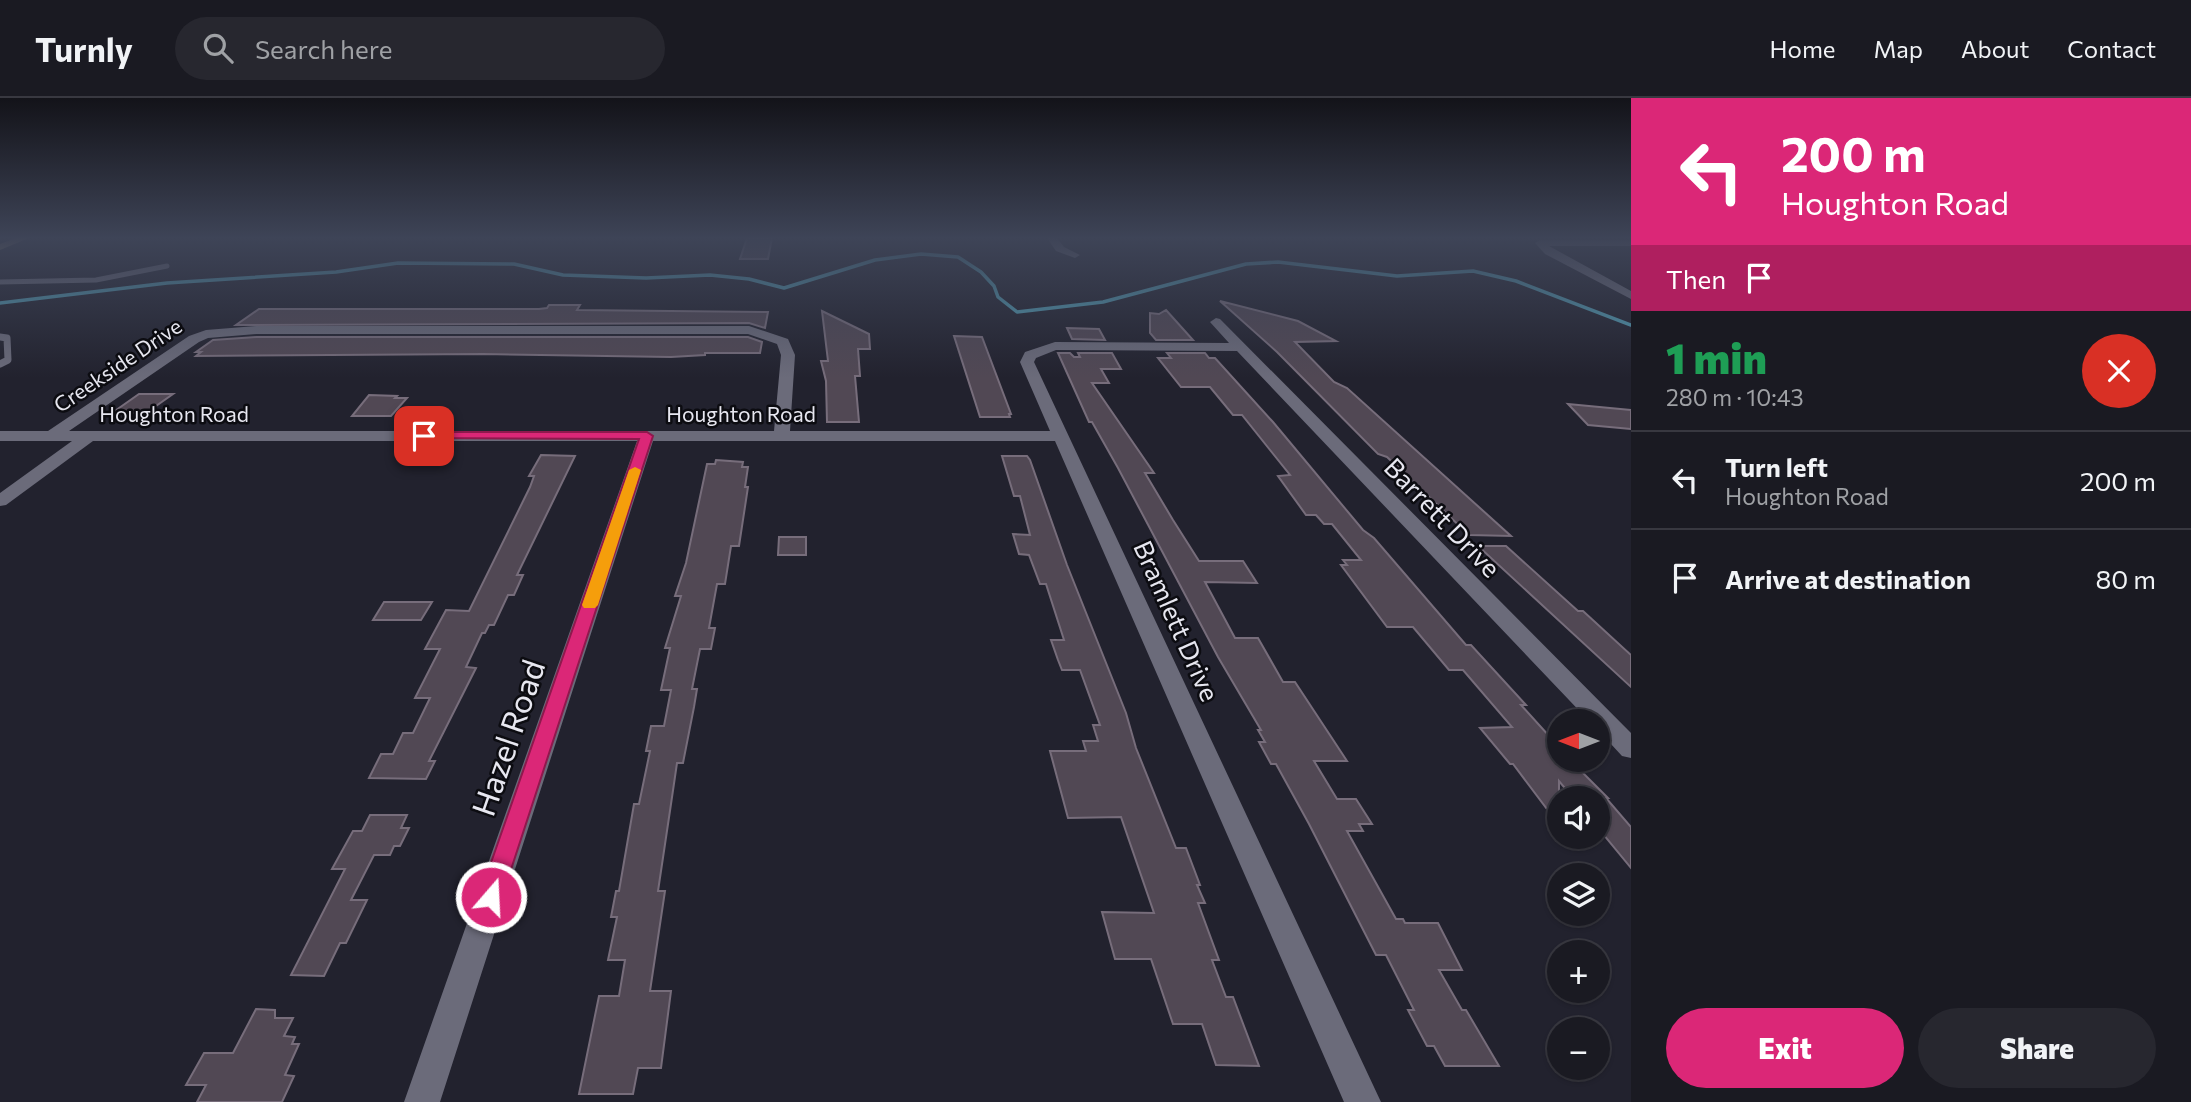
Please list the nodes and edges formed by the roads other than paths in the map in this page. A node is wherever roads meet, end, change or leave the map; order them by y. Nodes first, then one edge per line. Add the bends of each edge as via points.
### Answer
1 (1610, 285) edge
2 (1631, 296) edge
3 (1216, 322) dead end
4 (0, 337) edge
5 (1239, 347) junction
6 (0, 364) edge
7 (0, 436) edge
8 (52, 436) junction
9 (89, 436) junction
10 (647, 436) junction
11 (782, 436) junction
12 (1062, 436) junction
13 (0, 501) edge
14 (1631, 749) edge
15 (422, 1102) edge
16 (1363, 1102) edge

1 - 2 street
3 - 5 street, Barrett Drive
4 - 6 lane via 7,338 8,360
5 - 12 street, Bramlett Drive via 1074,344 1040,349 1027,362
5 - 14 street, Barrett Drive
7 - 8 street, Houghton Road
8 - 9 street, Houghton Road
8 - 11 street, Creekside Drive via 206,334 256,330 749,330 783,342 788,355
9 - 10 street, Houghton Road
9 - 13 street
10 - 11 street, Houghton Road
10 - 15 street, Hazel Road
11 - 12 street, Houghton Road
12 - 16 street, Bramlett Drive

